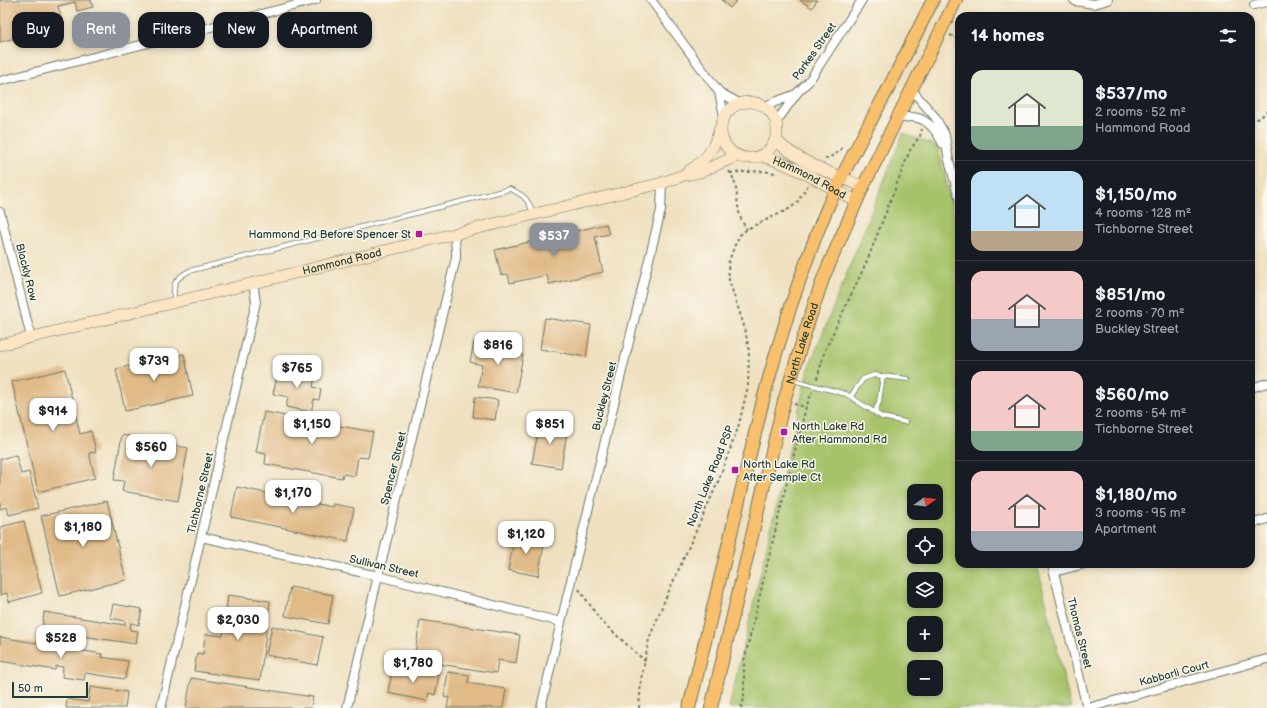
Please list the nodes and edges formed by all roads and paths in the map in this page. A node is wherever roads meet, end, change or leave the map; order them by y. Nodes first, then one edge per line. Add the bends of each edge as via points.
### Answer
1 (316, 0) edge
2 (651, 0) edge
3 (862, 0) edge
4 (933, 0) edge
5 (956, 0) edge
6 (1074, 0) edge
7 (1108, 0) edge
8 (1267, 2) edge
9 (1254, 5) dead end
10 (0, 81) edge
11 (911, 89) junction
12 (719, 92) junction
13 (797, 93) junction
14 (739, 104) junction
15 (765, 106) junction
16 (1267, 111) edge
17 (896, 120) junction
18 (924, 120) junction
19 (1255, 120) edge
20 (776, 121) junction
21 (723, 122) junction
22 (776, 140) junction
23 (737, 156) junction
24 (761, 156) junction
25 (948, 156) junction
26 (723, 162) junction
27 (730, 173) junction
28 (778, 173) dead end
29 (684, 175) junction
30 (841, 177) junction
31 (662, 182) junction
32 (802, 183) dead end
33 (955, 183) edge
34 (863, 187) junction
35 (836, 190) junction
36 (856, 201) junction
37 (0, 212) edge
38 (534, 214) junction
39 (746, 229) junction
40 (454, 233) junction
41 (253, 282) junction
42 (174, 302) junction
43 (31, 337) junction
44 (0, 345) edge
45 (883, 376) junction
46 (908, 379) dead end
47 (790, 380) junction
48 (1267, 383) edge
49 (815, 385) junction
50 (1255, 387) edge
51 (850, 396) junction
52 (876, 412) junction
53 (905, 422) dead end
54 (1267, 519) edge
55 (1255, 523) edge
56 (201, 538) junction
57 (1053, 568) edge
58 (378, 576) junction
59 (572, 578) junction
60 (561, 622) junction
61 (1267, 660) edge
62 (645, 661) junction
63 (161, 708) edge
64 (347, 708) edge
65 (541, 708) edge
66 (639, 708) edge
67 (690, 708) edge
68 (711, 708) edge
69 (741, 708) edge
70 (1087, 708) edge

1 - 10 street
2 - 12 street
3 - 13 street, Parkes Street via 809,81
4 - 30 main road, North Lake Road
5 - 11 main road, North Lake Road
6 - 7 street via 1094,4
8 - 9 street
11 - 17 main road, North Lake Road
11 - 25 street via 935,117 945,136
12 - 14 street
12 - 21 street
13 - 15 street, Parkes Street
13 - 20 street, Parkes Street
14 - 15 main road via 756,102
14 - 21 main road via 730,109
15 - 20 main road via 772,112
16 - 19 path
17 - 18 street via 916,116
17 - 34 main road, North Lake Road
18 - 25 street via 939,136
18 - 49 path via 920,136 910,150 867,261 825,350
20 - 22 main road
21 - 23 main road via 721,136 724,144
21 - 29 main road, Hammond Road via 712,149 704,160
22 - 24 main road via 773,147
22 - 30 main road, Hammond Road via 797,157
23 - 24 main road via 749,159
23 - 26 main road, Hammond Road
24 - 35 main road, Hammond Road via 793,168
25 - 33 street
26 - 27 path
26 - 29 main road, Hammond Road via 700,172
27 - 28 path
27 - 39 path via 737,194 738,214
29 - 31 main road, Hammond Road
30 - 34 main road, Hammond Road
30 - 35 main road, North Lake Road
31 - 38 main road, Hammond Road
31 - 59 street, Buckley Street via 661,210
32 - 39 path, North Lake Road PSP via 807,186 796,204
34 - 36 main road, North Lake Road
35 - 36 main road, Hammond Road
35 - 67 main road, North Lake Road via 803,268 774,359
36 - 47 main road, North Lake Road via 824,276
37 - 43 street, Blackly Row
38 - 40 main road, Hammond Road
38 - 42 lane via 529,202 520,193 510,189 189,271 179,277 173,286
39 - 62 path, North Lake Road PSP via 740,235 728,264 729,280 745,329 749,351 748,386 738,428 718,482 664,602 649,639
40 - 41 main road, Hammond Road
40 - 58 street, Spencer Street via 456,258
41 - 42 main road, Hammond Road
41 - 56 street, Tichborne Street via 256,302
42 - 43 main road, Hammond Road
43 - 44 main road, Hammond Road
45 - 46 lane
45 - 51 lane via 874,375 863,379
45 - 52 lane
47 - 49 lane
47 - 68 main road, North Lake Road
48 - 50 street
49 - 51 lane
49 - 69 path via 800,428 744,661 744,699
51 - 52 lane
52 - 53 lane via 882,417
54 - 55 street
56 - 58 street, Sullivan Street
56 - 63 street, Tichborne Street
57 - 70 street, Thomas Street
58 - 60 street, Sullivan Street
58 - 64 street, Spencer Street
59 - 60 street, Buckley Street
59 - 62 path via 601,622
60 - 65 street, Buckley Street
61 - 70 street, Kabbarli Court
62 - 66 path, North Lake Road PSP

